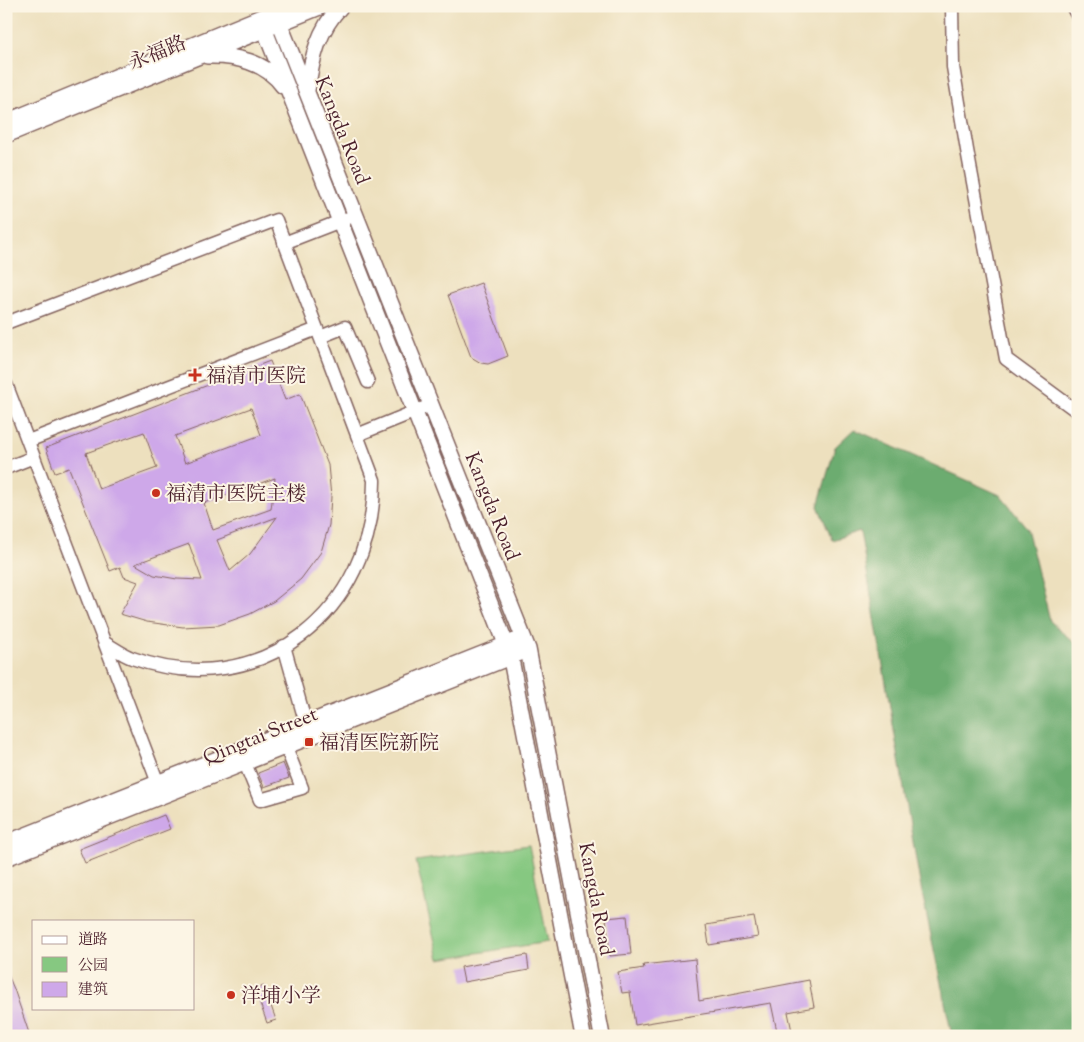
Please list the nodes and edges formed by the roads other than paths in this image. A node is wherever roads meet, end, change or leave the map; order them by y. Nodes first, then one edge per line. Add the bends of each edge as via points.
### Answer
1 (322, 6) edge
2 (341, 6) edge
3 (952, 6) edge
4 (1072, 6) edge
5 (281, 14) edge
6 (1078, 17) edge
7 (262, 24) junction
8 (198, 57) junction
9 (306, 91) junction
10 (291, 98) junction
11 (6, 122) edge
12 (6, 136) edge
13 (356, 215) junction
14 (340, 222) junction
15 (284, 243) junction
16 (6, 322) edge
17 (319, 333) junction
18 (368, 382) dead end
19 (6, 384) edge
20 (431, 405) junction
21 (415, 412) junction
22 (1078, 412) edge
23 (358, 435) junction
24 (28, 441) junction
25 (34, 457) junction
26 (6, 468) edge
27 (105, 643) junction
28 (526, 643) junction
29 (284, 646) junction
30 (509, 651) junction
31 (306, 724) junction
32 (286, 747) junction
33 (245, 763) junction
34 (161, 789) junction
35 (6, 843) edge
36 (6, 858) edge
37 (583, 1036) edge
38 (602, 1036) edge

1 - 5 street, 永福路
2 - 9 street via 321,32
3 - 22 street via 953,67 1006,358
4 - 6 street
5 - 7 street, 永福路
5 - 9 street, Kangda Road
7 - 8 street, 永福路
7 - 10 street, Kangda Road
7 - 11 street, 永福路
8 - 10 street via 240,59 264,68 278,79
8 - 12 street, 永福路
9 - 13 street, Kangda Road
10 - 14 street, Kangda Road
13 - 14 street
13 - 20 street, Kangda Road
14 - 15 street
14 - 21 street, Kangda Road
15 - 16 street via 276,220
15 - 17 street
17 - 18 street via 345,326
17 - 23 street
17 - 24 street
19 - 24 street
20 - 21 street
20 - 28 street, Kangda Road
21 - 23 street
21 - 30 street, Kangda Road
23 - 29 street via 374,480 374,505 367,542 344,590 329,610
24 - 25 street
25 - 26 street
25 - 27 street
27 - 29 street via 131,658 198,670 235,668
27 - 34 street
28 - 30 street, Qingtai Street
28 - 38 street, Kangda Road
29 - 31 street
30 - 31 street, Qingtai Street
30 - 32 street, Qingtai Street
30 - 37 street, Kangda Road
31 - 34 street, Qingtai Street
32 - 33 street, Qingtai Street
32 - 33 street via 302,788 260,800
33 - 34 street, Qingtai Street
34 - 35 street, Qingtai Street
34 - 36 street, Qingtai Street

